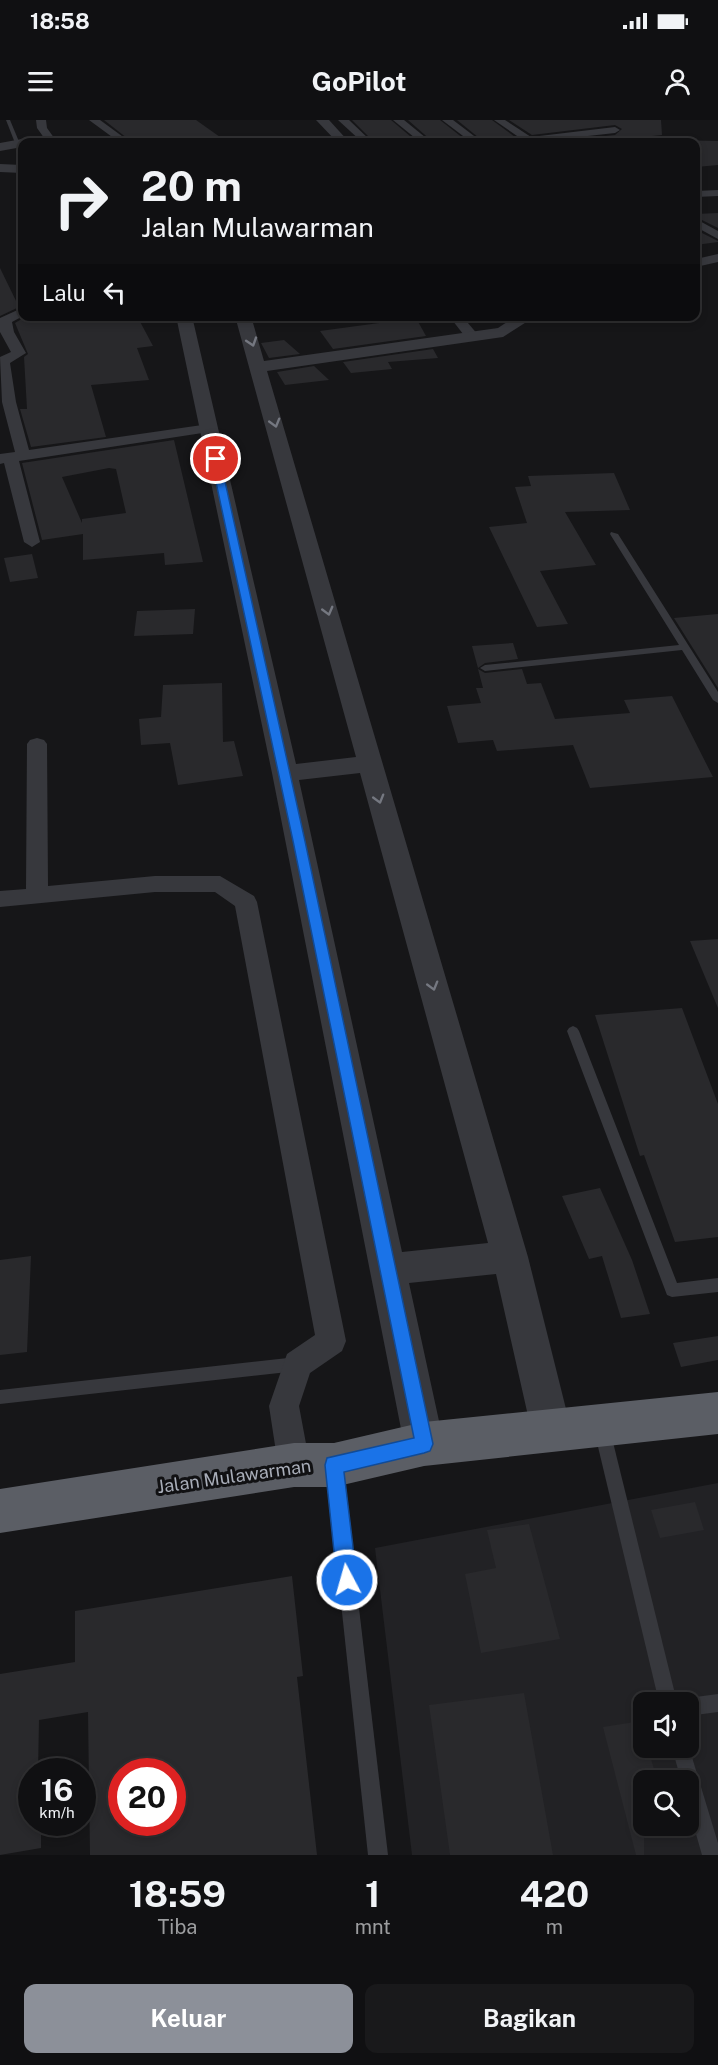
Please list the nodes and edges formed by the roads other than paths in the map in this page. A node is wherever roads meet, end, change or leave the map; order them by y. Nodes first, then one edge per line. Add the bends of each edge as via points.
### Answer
1 (8, 120) edge
2 (41, 120) edge
3 (94, 120) edge
4 (322, 120) edge
5 (343, 120) edge
6 (398, 120) edge
7 (447, 120) edge
8 (499, 120) edge
9 (600, 120) edge
10 (556, 125) dead end
11 (49, 138) edge
12 (119, 138) edge
13 (339, 138) edge
14 (363, 138) edge
15 (421, 138) edge
16 (472, 138) edge
17 (525, 138) edge
18 (576, 138) edge
19 (581, 138) edge
20 (10, 144) edge
21 (0, 168) edge
22 (18, 169) edge
23 (718, 193) edge
24 (700, 194) edge
25 (700, 225) edge
26 (718, 236) edge
27 (718, 258) edge
28 (700, 261) edge
29 (18, 314) edge
30 (185, 321) edge
31 (245, 321) edge
32 (459, 321) edge
33 (520, 321) edge
34 (472, 336) junction
35 (260, 367) junction
36 (209, 428) junction
37 (11, 457) edge
38 (614, 534) dead end
39 (32, 542) dead end
40 (683, 647) junction
41 (485, 668) dead end
42 (718, 700) edge
43 (37, 744) dead end
44 (369, 764) junction
45 (285, 773) junction
46 (37, 896) junction
47 (0, 899) edge
48 (573, 1031) dead end
49 (510, 1257) junction
50 (390, 1269) junction
51 (718, 1285) edge
52 (298, 1364) junction
53 (0, 1397) edge
54 (718, 1413) edge
55 (601, 1426) junction
56 (551, 1429) junction
57 (424, 1444) junction
58 (314, 1465) junction
59 (0, 1511) edge
60 (666, 1692) edge
61 (718, 1703) edge
62 (699, 1706) edge
63 (684, 1758) edge
64 (378, 1855) edge
65 (712, 1855) edge

1 - 20 lane
2 - 11 street
3 - 12 street
4 - 13 street
5 - 14 street
6 - 15 street
7 - 16 street
8 - 17 street
9 - 19 street via 615,130
10 - 18 street
21 - 22 street
23 - 24 street
25 - 26 street
27 - 28 street
29 - 37 street via 5,320 18,353 3,361
30 - 36 street
31 -> 35 street
32 - 34 street
33 - 34 street via 503,332
34 - 35 street
35 -> 44 street
36 - 37 street
36 - 45 street
37 - 39 street
38 - 40 lane
40 - 41 lane
40 - 42 lane
43 - 46 street
44 - 45 street
44 -> 49 street
45 - 50 street
46 - 47 street
46 - 52 street via 155,884 220,884 246,902 331,1341
48 - 51 lane via 672,1290
49 - 50 street
49 - 56 street
50 - 57 street
52 - 53 lane
52 - 58 street via 284,1406
54 - 55 highway, Jalan Mulawarman
55 - 56 highway, Jalan Mulawarman
55 - 60 lane
56 - 57 highway, Jalan Mulawarman
57 - 58 highway, Jalan Mulawarman
58 - 59 highway, Jalan Mulawarman
58 - 64 lane
61 - 62 lane
63 - 65 lane

